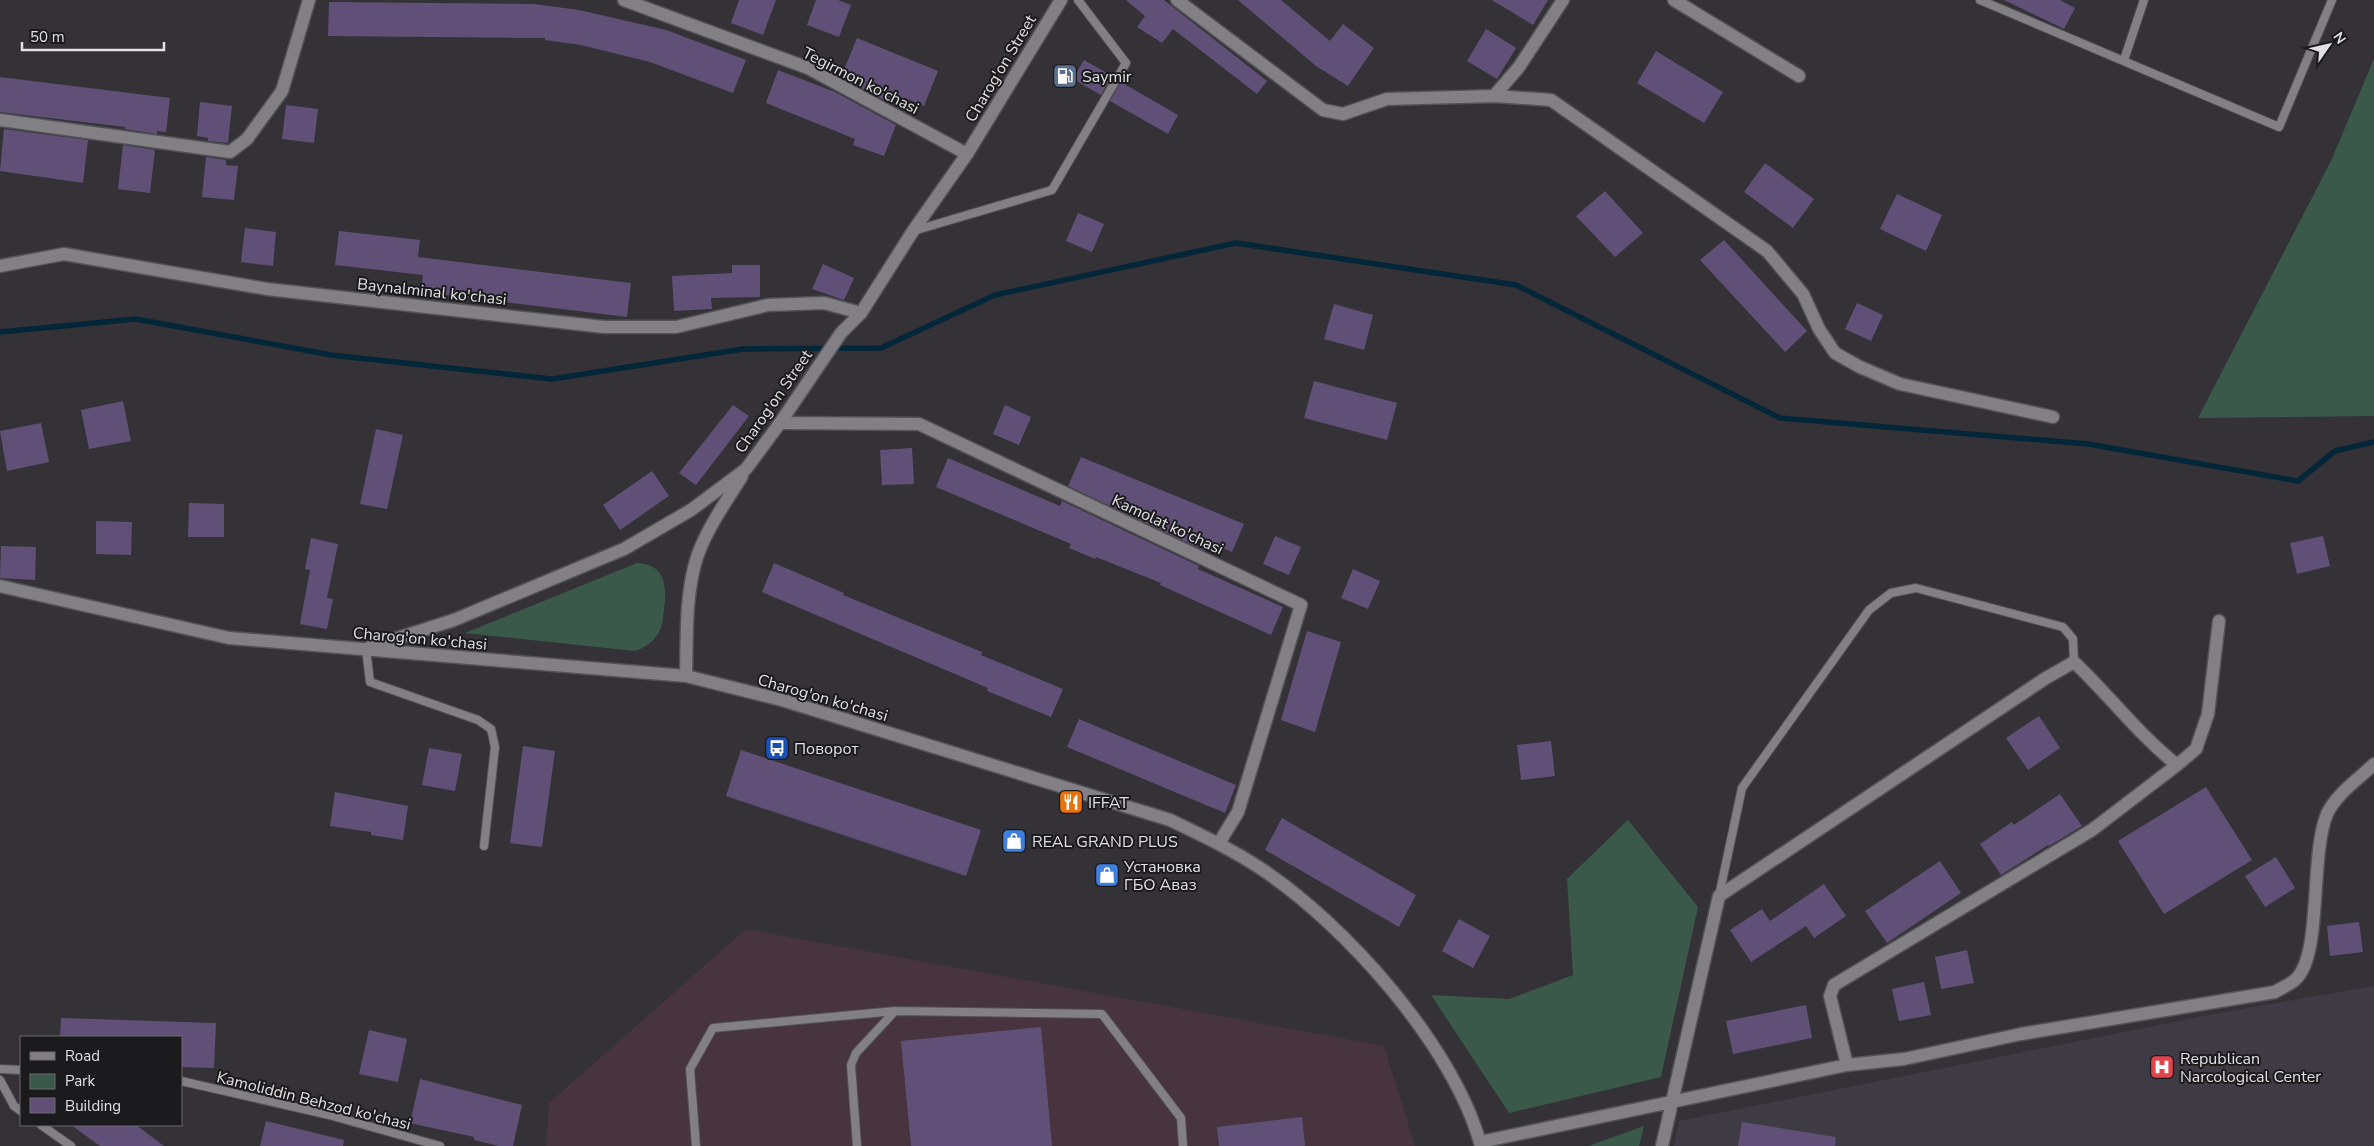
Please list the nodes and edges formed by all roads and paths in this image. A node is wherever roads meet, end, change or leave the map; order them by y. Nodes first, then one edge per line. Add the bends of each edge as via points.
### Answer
1 (309, 0) edge
2 (624, 0) edge
3 (1061, 0) edge
4 (1078, 0) edge
5 (1176, 0) edge
6 (1563, 0) edge
7 (1674, 0) edge
8 (1980, 0) edge
9 (2144, 0) edge
10 (2332, 0) edge
11 (2124, 60) junction
12 (1798, 76) dead end
13 (1494, 96) junction
14 (0, 120) edge
15 (967, 154) junction
16 (913, 231) junction
17 (0, 266) edge
18 (861, 314) junction
19 (2053, 417) dead end
20 (780, 423) junction
21 (746, 470) junction
22 (0, 586) edge
23 (2219, 621) dead end
24 (366, 649) junction
25 (2074, 662) junction
26 (686, 676) junction
27 (2374, 764) edge
28 (2177, 765) junction
29 (1219, 842) junction
30 (484, 846) dead end
31 (1718, 896) junction
32 (895, 1011) junction
33 (1847, 1065) junction
34 (0, 1069) edge
35 (20, 1070) edge
36 (0, 1080) edge
37 (182, 1081) edge
38 (1673, 1102) junction
39 (20, 1110) edge
40 (42, 1126) edge
41 (1480, 1144) edge
42 (71, 1146) edge
43 (440, 1146) edge
44 (696, 1146) edge
45 (857, 1146) edge
46 (1183, 1146) edge
47 (1662, 1146) edge

1 - 14 street via 282,91 247,139 230,152
2 - 15 street, Tegirmon ko'chasi via 808,68
3 - 15 street, Charog'on Street
4 - 16 lane via 1126,63 1052,190
5 - 13 street via 1323,110 1343,114 1387,99
6 - 13 street via 1519,67
7 - 12 street
8 - 11 lane
9 - 11 lane
10 - 11 lane via 2279,127
13 - 19 street via 1551,100 1722,217 1767,251 1803,294 1819,329 1835,353 1900,384
15 - 16 street, Charog'on Street
16 - 18 street, Charog'on Street
17 - 18 street, Baynalminal ko'chasi via 64,254 267,289 604,327 676,327 768,305 824,303
18 - 20 street, Charog'on Street via 841,333
20 - 21 street, Charog'on Street
20 - 29 street, Kamolat ko'chasi via 919,424 1301,605 1238,812
21 - 24 street, Charog'on Street via 691,510 624,550 454,620
21 - 26 street via 710,528 698,557 690,589
22 - 24 street, Charog'on ko'chasi via 229,638
23 - 28 street via 2208,714 2196,749
24 - 26 street, Charog'on ko'chasi
24 - 30 lane via 370,682 478,720 491,729 496,747
25 - 28 street via 2153,746
25 - 31 street
25 - 31 lane via 2073,639 2064,627 1916,588 1891,593 1869,610 1742,788
26 - 29 street, Charog'on ko'chasi via 782,700 1160,817
27 - 33 street via 2338,798 2328,813 2320,840 2309,953 2297,978 2274,992 2021,1034 1904,1059
28 - 33 street via 2092,830 1834,986 1830,996
29 - 41 street, Charog'on ko'chasi via 1300,898 1371,966 1435,1049 1460,1094
31 - 38 street
32 - 44 lane via 713,1028 690,1069
32 - 45 lane via 856,1053 851,1065
32 - 46 lane via 1102,1014 1181,1118
33 - 38 street
34 - 35 lane
36 - 39 lane via 14,1106
37 - 43 lane, Kamoliddin Behzod ko'chasi via 329,1115
38 - 41 street
38 - 47 street
40 - 42 lane

